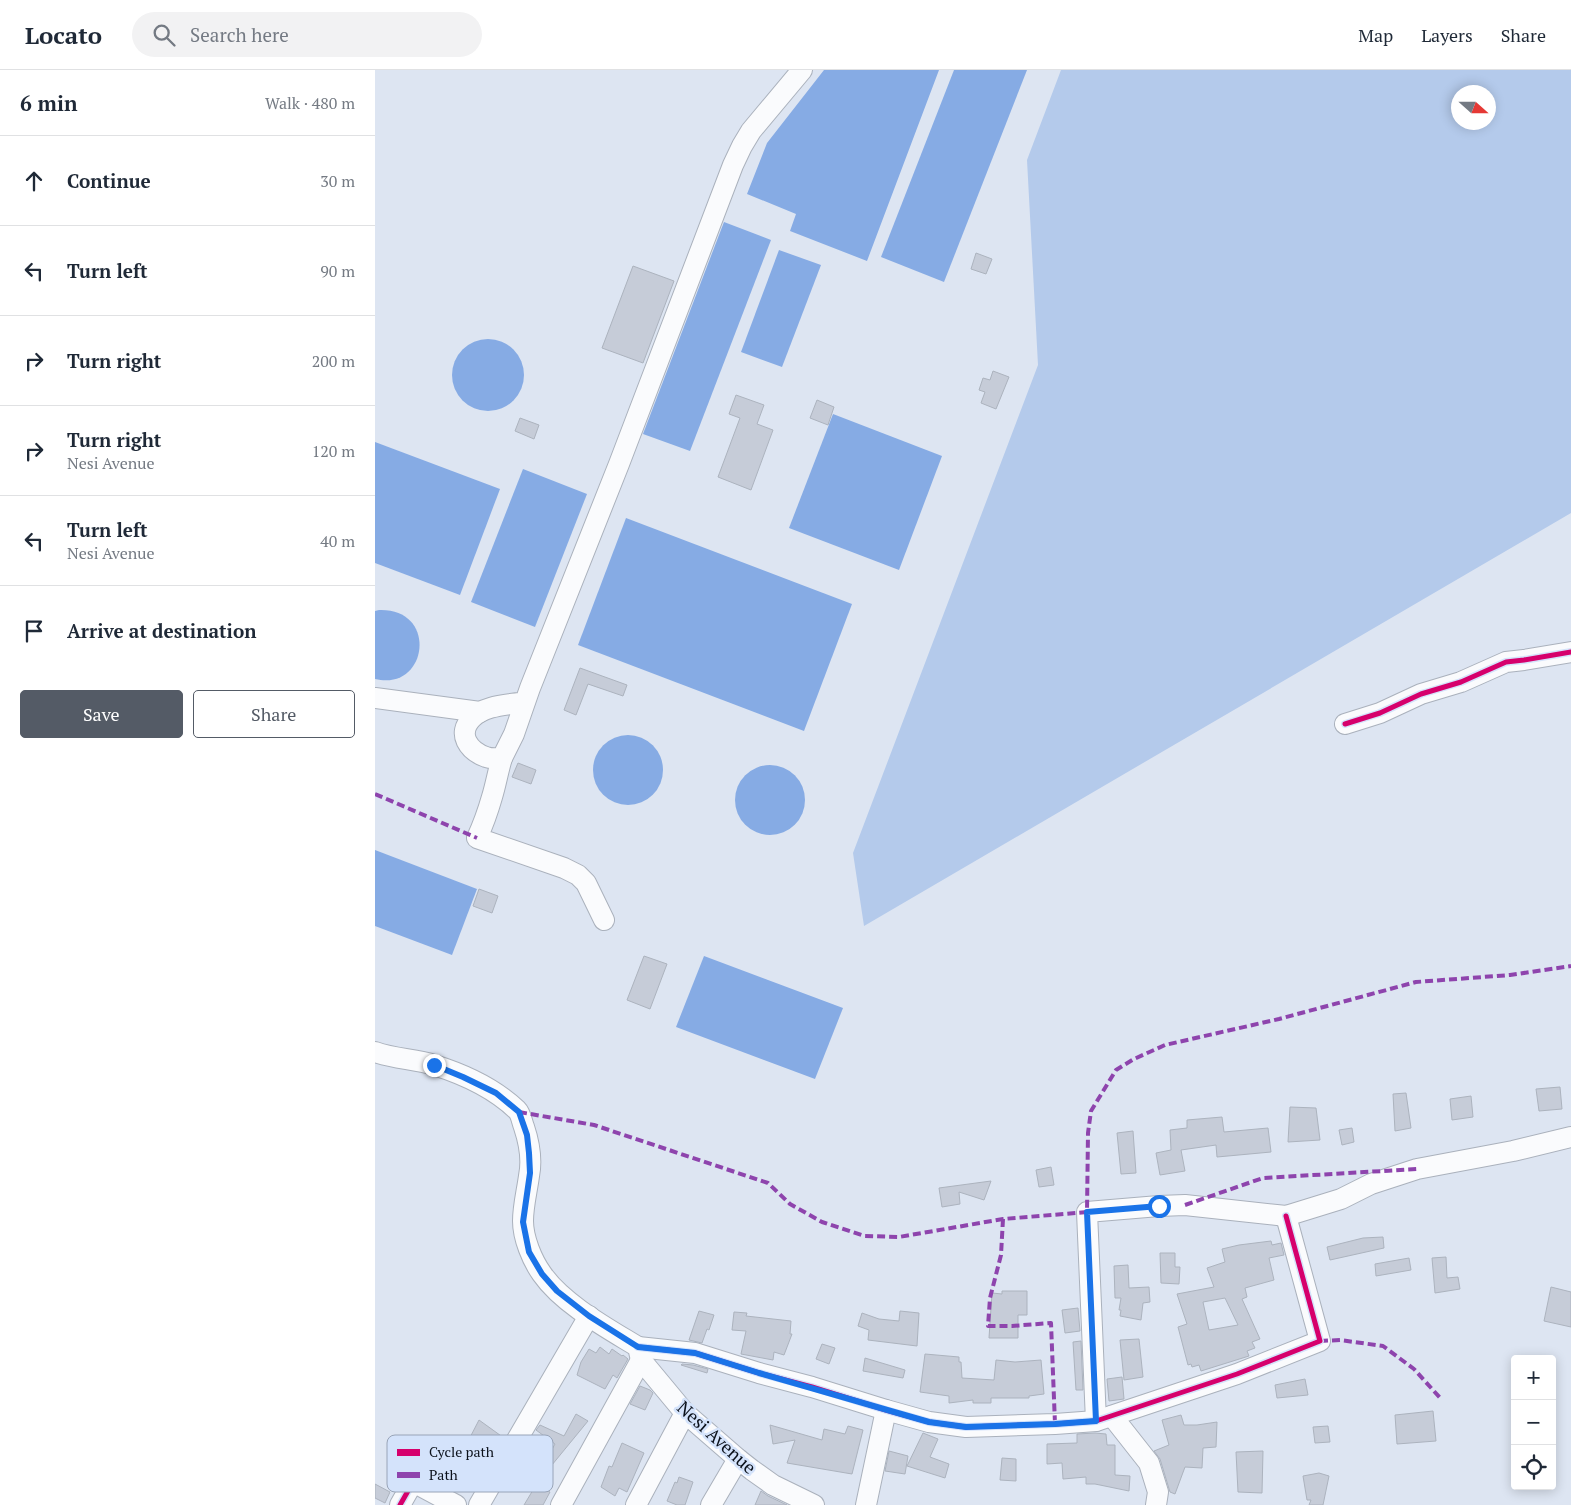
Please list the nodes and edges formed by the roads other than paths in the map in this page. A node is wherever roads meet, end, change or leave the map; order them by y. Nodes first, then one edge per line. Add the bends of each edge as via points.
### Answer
1 (803, 70) edge
2 (1571, 652) edge
3 (375, 698) edge
4 (524, 702) junction
5 (480, 712) junction
6 (1345, 724) dead end
7 (502, 758) junction
8 (604, 920) dead end
9 (375, 1052) edge
10 (1571, 1137) edge
11 (1287, 1216) junction
12 (589, 1316) junction
13 (639, 1353) junction
14 (887, 1410) junction
15 (685, 1413) junction
16 (1104, 1419) junction
17 (520, 1435) edge
18 (737, 1459) junction
19 (407, 1492) edge
20 (432, 1492) edge
21 (487, 1492) edge
22 (792, 1500) edge
23 (400, 1505) edge
24 (456, 1505) edge
25 (479, 1505) edge
26 (561, 1505) edge
27 (636, 1505) edge
28 (711, 1505) edge
29 (814, 1505) edge
30 (866, 1505) edge
31 (1156, 1505) edge

1 - 4 street via 751,131 733,165
2 - 6 street via 1506,662
3 - 5 street
4 - 5 street
4 - 7 street
5 - 7 street via 465,730 465,740 486,757
7 - 8 street via 485,821 477,838 578,875 586,883
9 - 12 street, Nesi Avenue via 434,1065 463,1077 496,1093 519,1112 529,1153 530,1173 523,1222 529,1252 557,1291
10 - 11 street via 1417,1169
11 - 16 street via 1320,1341 1237,1374
11 - 16 street via 1185,1205 1087,1212
12 - 13 street, Nesi Avenue
12 - 17 street
13 - 14 street via 695,1353
13 - 15 street, Nesi Avenue
13 - 26 street
14 - 16 street via 929,1422 966,1427
14 - 30 street
15 - 18 street, Nesi Avenue
15 - 27 street
16 - 31 street via 1149,1463 1158,1492
18 - 22 street, Nesi Avenue
18 - 28 street
19 - 23 street
20 - 24 street
21 - 25 street
22 - 29 street, Nesi Avenue

